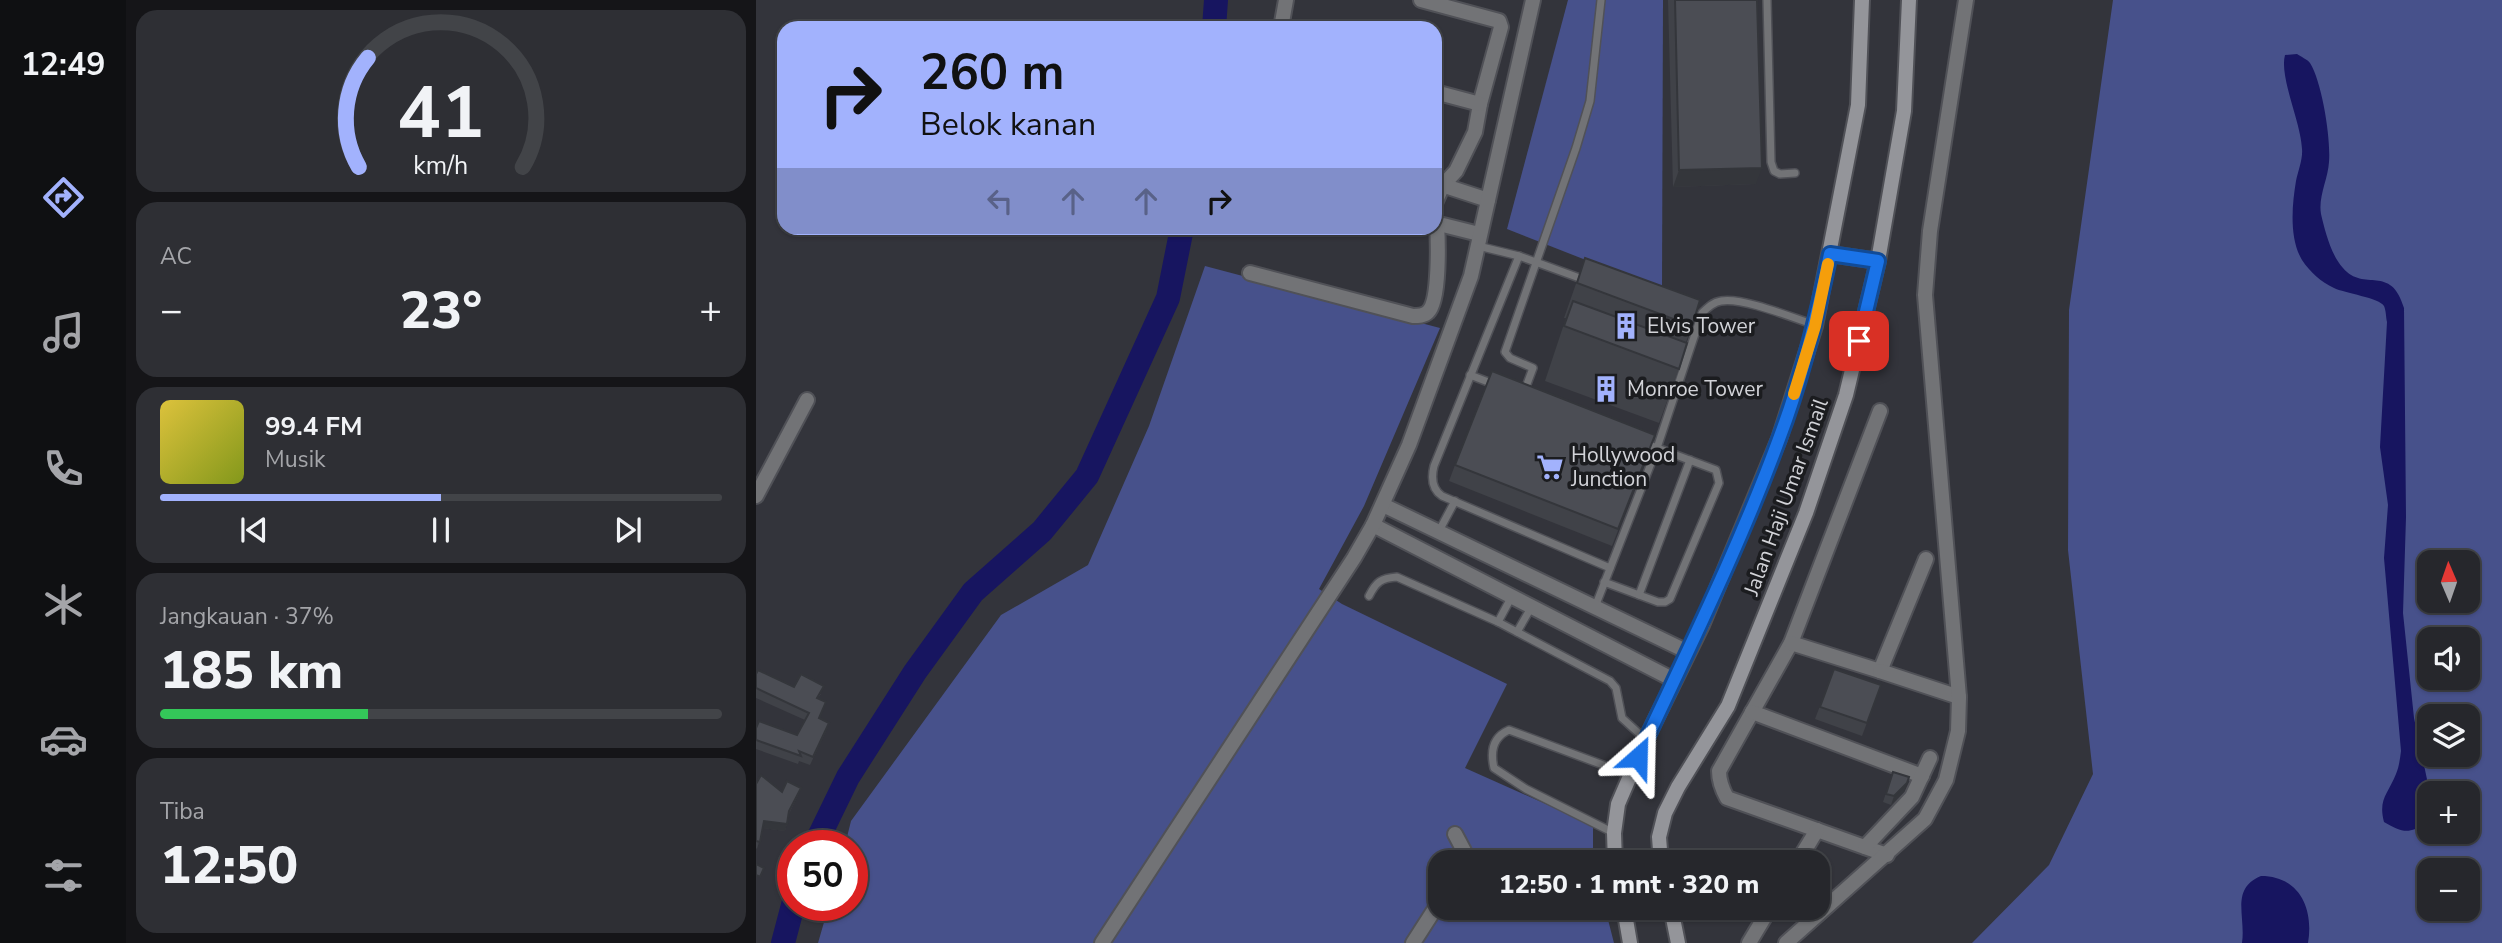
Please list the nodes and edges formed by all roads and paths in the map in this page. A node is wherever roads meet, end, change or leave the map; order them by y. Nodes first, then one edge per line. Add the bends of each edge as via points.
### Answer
1 (1286, 0) edge
2 (1421, 0) edge
3 (1533, 0) edge
4 (1601, 0) edge
5 (1767, 0) edge
6 (1863, 0) edge
7 (1909, 0) edge
8 (1966, 0) edge
9 (1282, 21) edge
10 (1442, 94) edge
11 (1480, 104) junction
12 (1795, 173) dead end
13 (1442, 182) edge
14 (1442, 185) edge
15 (1488, 200) junction
16 (1442, 225) edge
17 (1436, 235) edge
18 (1478, 240) junction
19 (1830, 254) junction
20 (1519, 256) junction
21 (1878, 261) junction
22 (1537, 263) junction
23 (1250, 273) dead end
24 (1599, 285) edge
25 (1685, 316) edge
26 (1698, 320) junction
27 (1815, 326) junction
28 (1470, 375) junction
29 (807, 400) dead end
30 (1880, 411) dead end
31 (1632, 438) edge
32 (1657, 447) junction
33 (1690, 460) junction
34 (756, 496) edge
35 (1455, 501) junction
36 (1383, 505) junction
37 (1373, 525) junction
38 (1439, 532) junction
39 (1926, 559) dead end
40 (1610, 568) junction
41 (1604, 582) junction
42 (1639, 595) junction
43 (1368, 596) dead end
44 (1512, 596) junction
45 (1532, 606) junction
46 (1595, 607) junction
47 (1499, 622) junction
48 (1517, 632) junction
49 (1584, 632) junction
50 (1791, 643) junction
51 (1688, 652) junction
52 (1880, 671) junction
53 (1674, 680) junction
54 (1959, 697) junction
55 (1752, 712) junction
56 (1646, 739) junction
57 (1930, 758) dead end
58 (1630, 775) junction
59 (1922, 776) junction
60 (1817, 830) junction
61 (1614, 833) junction
62 (1454, 834) dead end
63 (1865, 847) junction
64 (1463, 850) edge
65 (1615, 850) edge
66 (1660, 850) edge
67 (1805, 850) edge
68 (1887, 855) junction
69 (1428, 920) edge
70 (1625, 920) edge
71 (1673, 920) edge
72 (1763, 920) edge
73 (1102, 943) edge
74 (1413, 943) edge
75 (1630, 943) edge
76 (1678, 943) edge
77 (1749, 943) edge
78 (1786, 943) edge

1 - 9 street
2 - 11 street via 1499,22
3 - 15 street
4 - 22 lane via 1590,101
5 - 12 lane via 1771,162 1774,171
6 - 19 main road, Jalan Haji Umar Ismail via 1858,105
7 - 21 main road, Jalan Haji Umar Ismail via 1904,111
8 - 54 street via 1930,231 1926,296
10 - 11 street
11 - 13 street via 1466,154 1456,171
14 - 15 street
15 - 18 street
16 - 18 street
17 - 23 street via 1433,306 1421,316
18 - 20 lane
18 - 36 street via 1471,276
19 - 21 main road
19 - 27 main road, Jalan Haji Umar Ismail
20 - 22 lane
20 - 28 lane
21 - 66 main road, Jalan Haji Umar Ismail via 1846,395 1806,513 1728,706 1665,813
22 - 24 lane
22 - 28 lane via 1505,352 1534,368 1526,397
25 - 26 lane
26 - 27 lane via 1711,305 1729,300
26 - 32 lane
27 - 51 main road, Jalan Haji Umar Ismail via 1779,439
28 - 35 lane via 1432,474 1436,491
29 - 34 street
30 - 50 street
31 - 32 lane
32 - 33 lane
32 - 40 lane
33 - 42 lane
33 - 42 lane via 1716,470 1719,483 1670,599 1658,602
35 - 38 lane
35 - 40 lane
36 - 37 street
36 - 38 street
37 - 44 street
37 - 73 street
38 - 46 street
39 - 52 street
40 - 41 lane
41 - 42 lane
41 - 46 lane
43 - 47 lane via 1382,578 1397,577
44 - 45 street
44 - 47 lane
45 - 48 lane
45 - 49 street
46 - 49 street
46 - 51 street
47 - 48 lane
48 - 56 lane via 1610,681 1616,688 1622,718
49 - 53 street
50 - 52 street
50 - 55 street
51 - 53 main road, Jalan Haji Umar Ismail
52 - 54 street
53 - 56 main road, Jalan Haji Umar Ismail
54 - 68 street via 1958,732 1947,779 1925,819
55 - 59 street
55 - 60 street via 1719,771 1723,791 1727,797
56 - 58 main road, Jalan Haji Umar Ismail
57 - 59 street
58 - 61 main road, Jalan Haji Umar Ismail via 1618,804
58 - 61 lane via 1509,730 1494,743 1494,768
59 - 63 street via 1912,797
60 - 63 street
60 - 67 street
61 - 65 main road, Jalan Haji Umar Ismail
62 - 64 street
63 - 68 street
68 - 78 street
69 - 74 street
70 - 75 main road
71 - 76 main road
72 - 77 street

